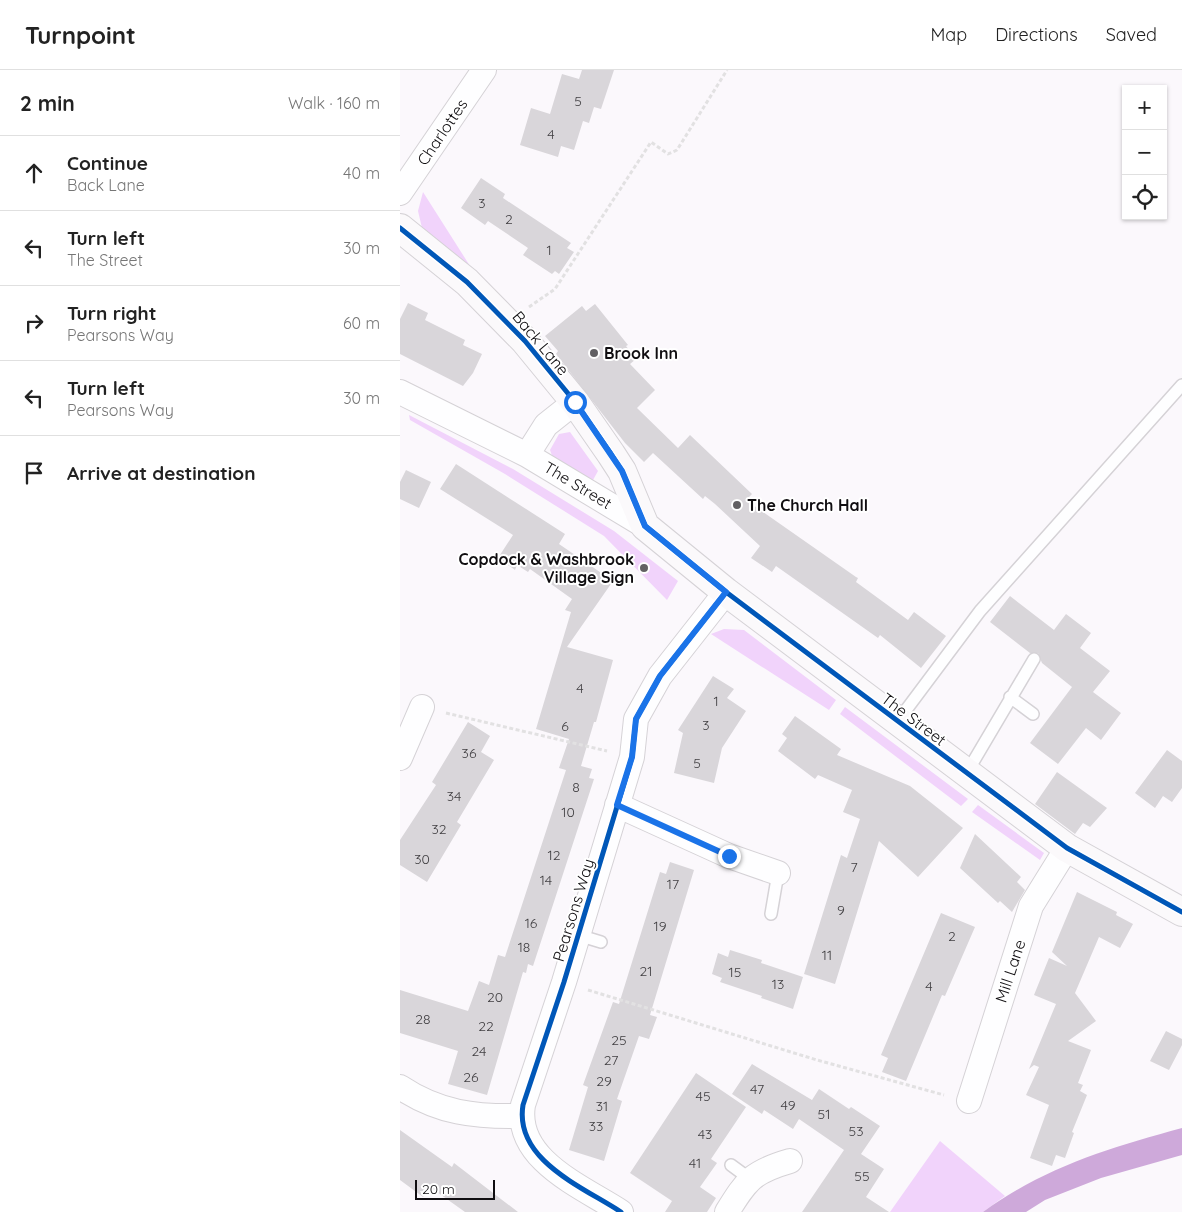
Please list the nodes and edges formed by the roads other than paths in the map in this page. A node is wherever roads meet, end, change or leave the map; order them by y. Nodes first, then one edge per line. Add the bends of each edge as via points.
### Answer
1 (484, 70) edge
2 (400, 193) edge
3 (400, 228) edge
4 (1182, 385) edge
5 (400, 392) edge
6 (575, 402) junction
7 (527, 455) junction
8 (645, 526) junction
9 (726, 592) junction
10 (1034, 659) dead end
11 (1010, 697) junction
12 (422, 707) road end
13 (1033, 714) dead end
14 (897, 722) junction
15 (402, 749) edge
16 (966, 774) junction
17 (617, 805) junction
18 (1067, 848) junction
19 (778, 873) joint
20 (1182, 912) edge
21 (771, 914) dead end
22 (578, 935) junction
23 (601, 942) dead end
24 (400, 1087) edge
25 (969, 1101) road end
26 (521, 1116) junction
27 (790, 1161) dead end
28 (731, 1165) dead end
29 (750, 1179) junction
30 (621, 1212) edge
31 (727, 1212) edge

1 - 2 street, Charlottes
3 - 6 street, Back Lane via 467,282 510,324
4 - 14 lane via 1003,585
5 - 7 street, The Street
6 - 7 street via 546,425
6 - 8 street, Back Lane via 622,471
7 - 8 street, The Street
8 - 9 street, The Street
9 - 14 street, The Street
9 - 17 street, Pearsons Way via 660,676 636,719 632,757
10 - 11 lane
11 - 13 lane
11 - 16 lane
12 - 15 street
14 - 16 street, The Street
16 - 18 street, The Street
17 - 19 street via 729,856
17 - 22 street, Pearsons Way
18 - 20 street, The Street
18 - 25 street, Mill Lane via 1031,906
19 - 21 lane
22 - 23 lane
22 - 26 street, Pearsons Way
24 - 26 street via 445,1109 480,1116
26 - 30 street, Pearsons Way via 525,1135 535,1153 548,1165
27 - 29 street via 759,1172
28 - 29 lane
29 - 31 street

